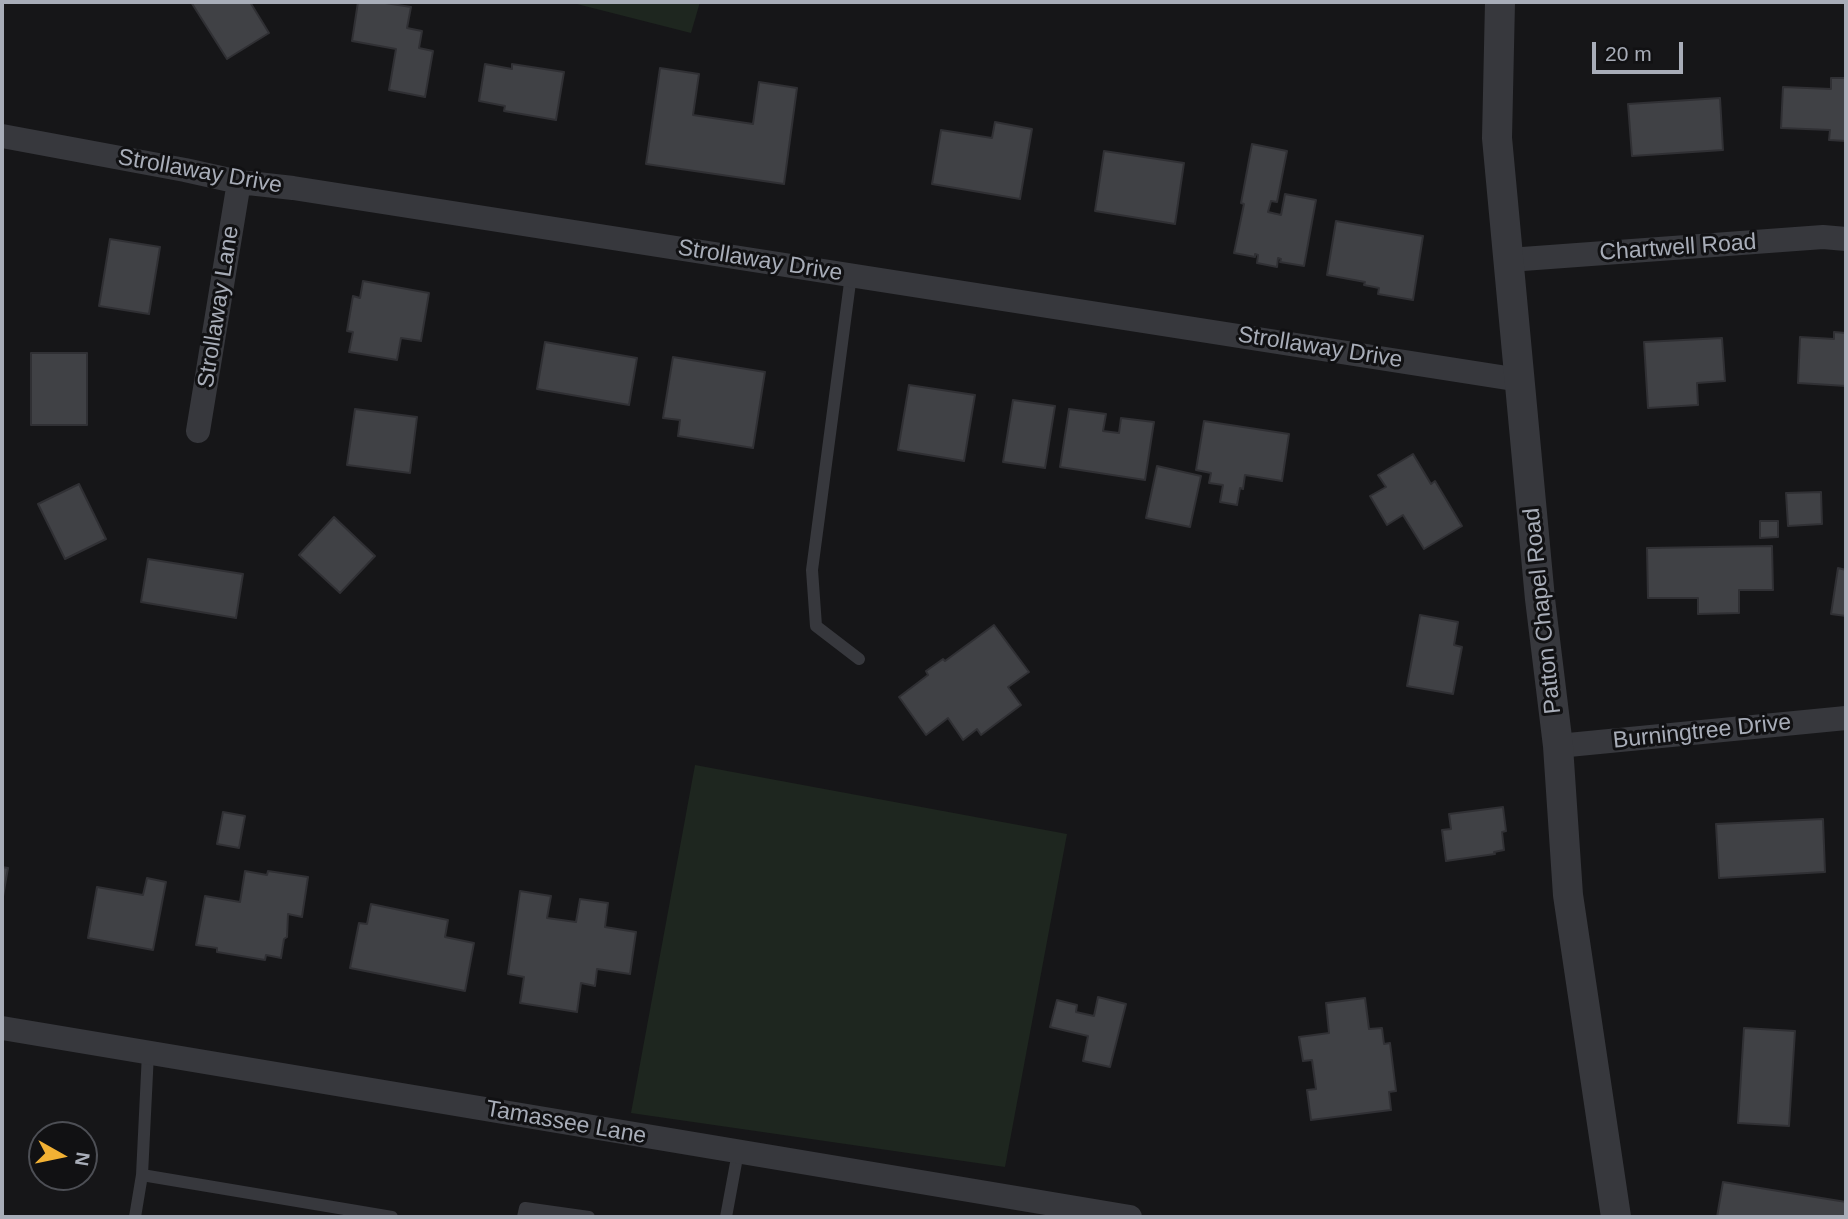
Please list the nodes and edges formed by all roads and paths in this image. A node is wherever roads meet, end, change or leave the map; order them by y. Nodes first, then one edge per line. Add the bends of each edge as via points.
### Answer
1 (1500, 2) edge
2 (2, 136) edge
3 (239, 182) junction
4 (1846, 239) edge
5 (1509, 260) junction
6 (851, 275) junction
7 (1520, 380) junction
8 (198, 431) dead end
9 (859, 659) dead end
10 (1846, 718) edge
11 (1558, 746) junction
12 (2, 1028) edge
13 (148, 1053) junction
14 (738, 1152) junction
15 (142, 1175) junction
16 (1120, 1216) edge
17 (135, 1217) edge
18 (392, 1217) edge
19 (523, 1217) edge
20 (589, 1217) edge
21 (726, 1217) edge
22 (1616, 1217) edge

1 - 5 street, Patton Chapel Road via 1497,138
2 - 3 street, Strollaway Drive
3 - 6 street, Strollaway Drive
3 - 8 street, Strollaway Lane
4 - 5 street, Chartwell Road
5 - 7 street, Patton Chapel Road
6 - 7 street, Strollaway Drive
6 - 9 lane via 812,570 816,626
7 - 11 street, Patton Chapel Road
10 - 11 street, Burningtree Drive
11 - 22 street, Patton Chapel Road via 1568,895
12 - 13 street, Tamassee Lane
13 - 14 street, Tamassee Lane
13 - 15 lane
14 - 16 street, Tamassee Lane
14 - 21 lane
15 - 17 lane
15 - 18 lane
19 - 20 lane via 524,1208

